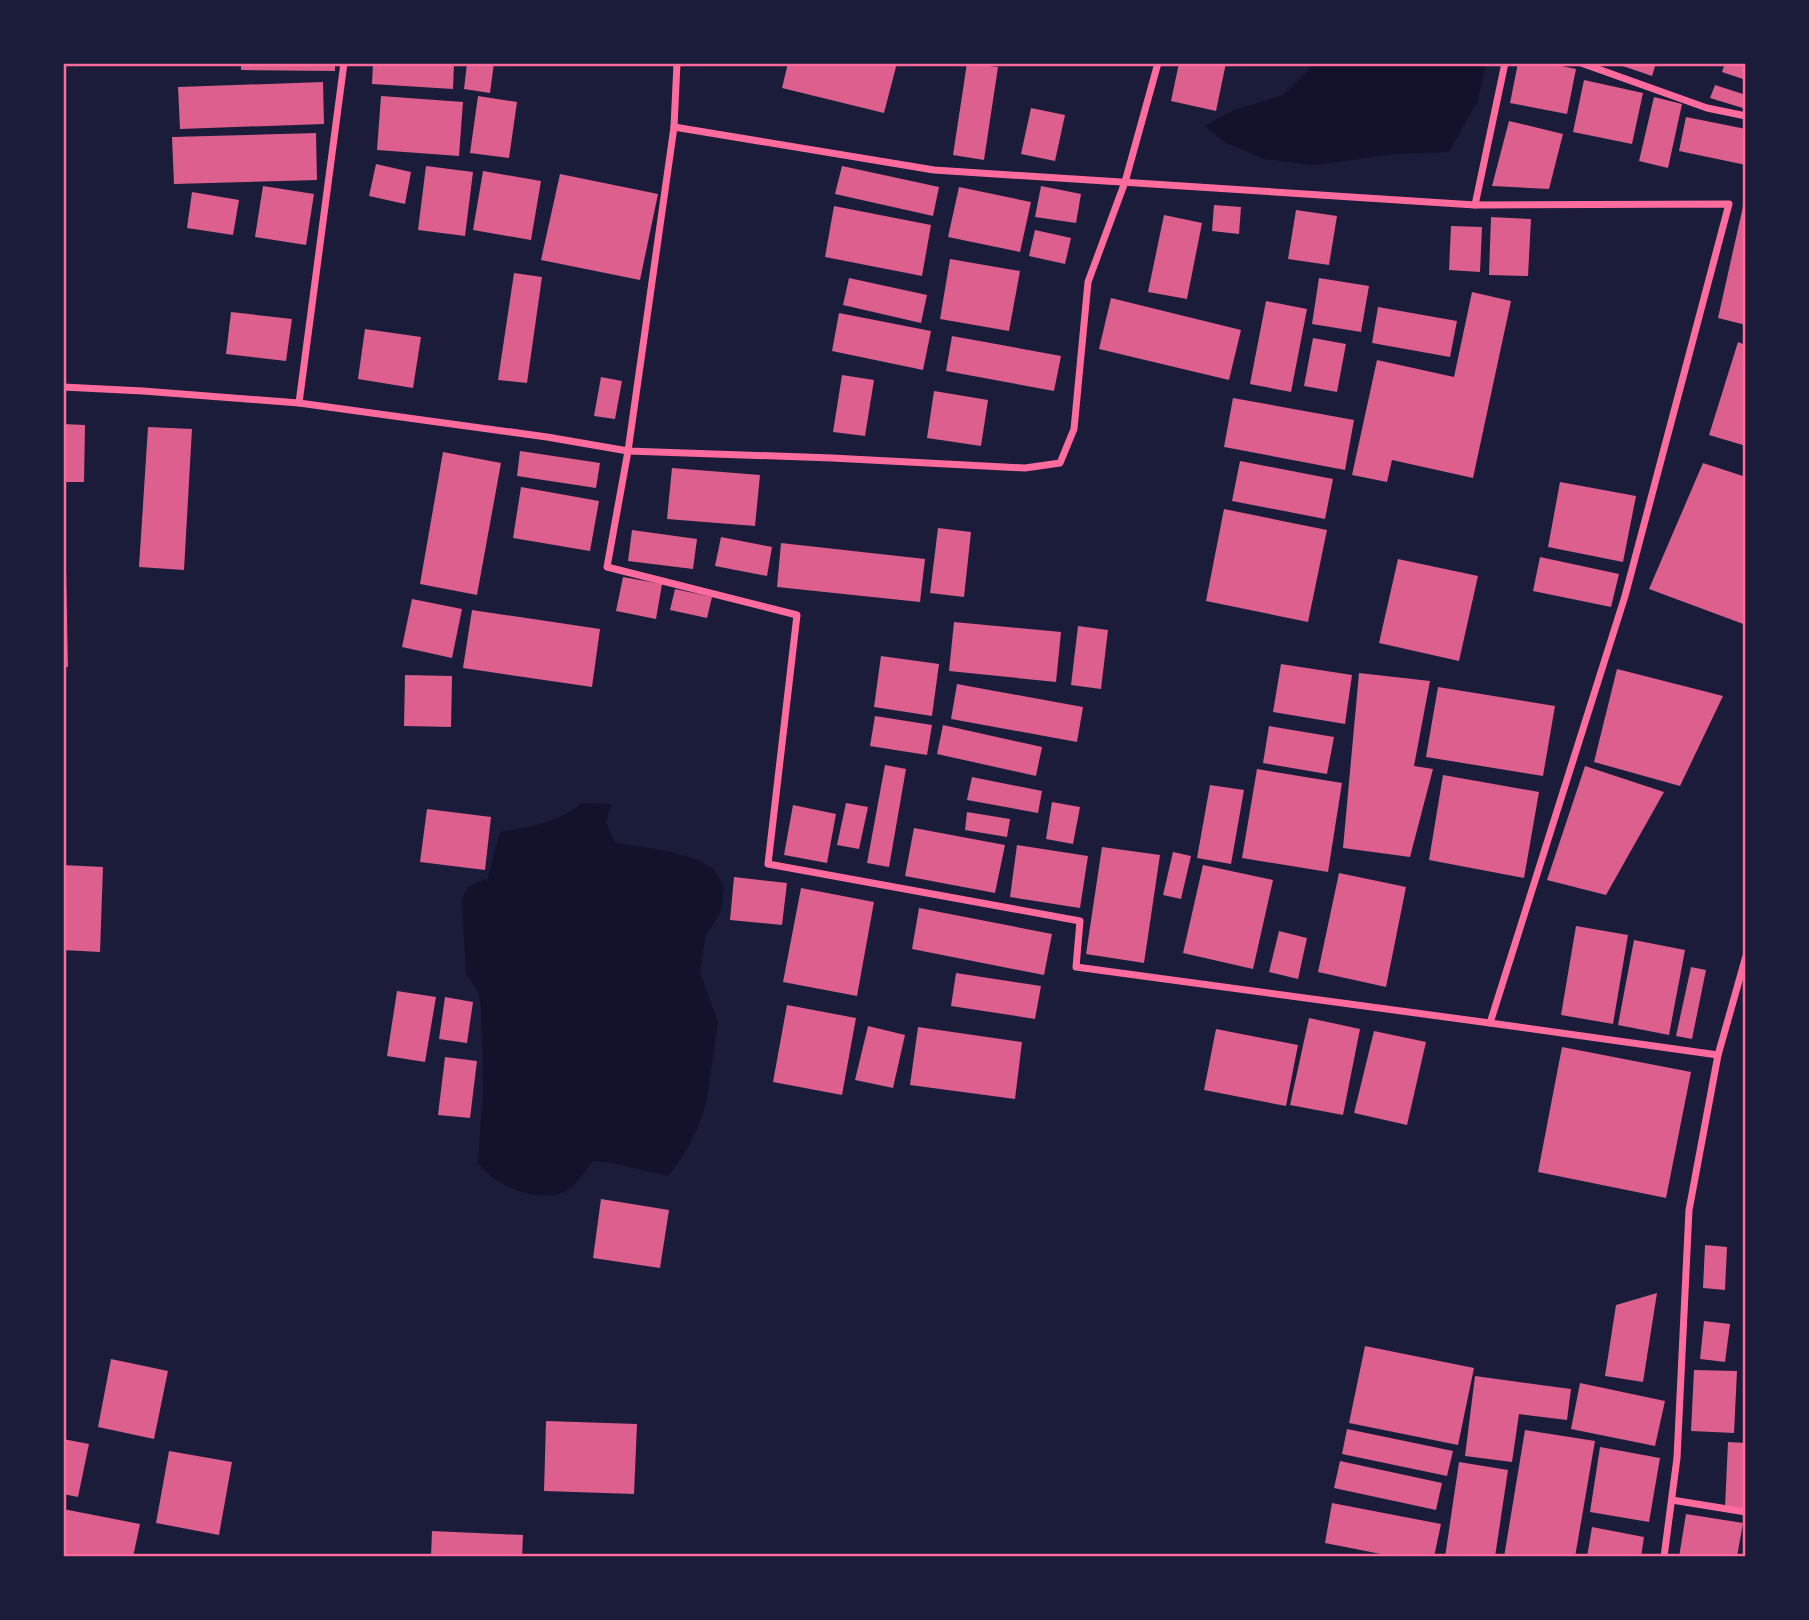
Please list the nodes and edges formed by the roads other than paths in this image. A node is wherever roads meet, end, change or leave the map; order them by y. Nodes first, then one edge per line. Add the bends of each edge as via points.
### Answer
1 (344, 63) edge
2 (677, 63) edge
3 (1158, 63) edge
4 (1505, 63) edge
5 (1581, 63) edge
6 (1746, 116) edge
7 (674, 127) junction
8 (1125, 182) junction
9 (1475, 205) junction
10 (63, 387) edge
11 (299, 403) junction
12 (628, 450) junction
13 (1746, 956) edge
14 (1490, 1023) junction
15 (1718, 1055) junction
16 (1672, 1500) junction
17 (1746, 1512) edge
18 (1664, 1557) edge

1 - 11 street
2 - 7 street
3 - 8 street
4 - 9 street
5 - 6 street via 1707,108
7 - 8 street via 934,170
7 - 12 street
8 - 9 street
8 - 12 street via 1088,282 1074,429 1060,463 1025,468
9 - 14 street via 1729,204 1625,596
10 - 11 street
11 - 12 street
12 - 14 street via 607,567 797,615 768,864 1080,921 1076,967
13 - 15 street
14 - 15 street
15 - 16 street via 1689,1210
16 - 17 street
16 - 18 street

